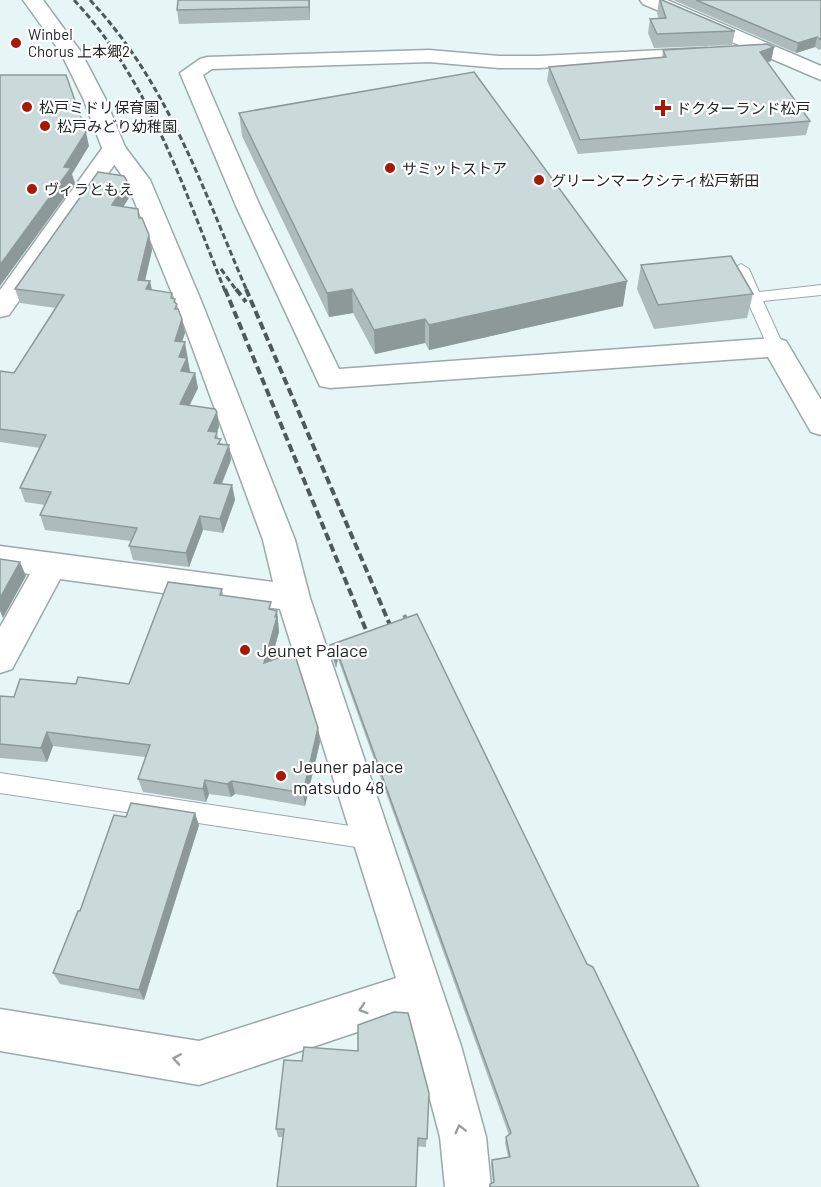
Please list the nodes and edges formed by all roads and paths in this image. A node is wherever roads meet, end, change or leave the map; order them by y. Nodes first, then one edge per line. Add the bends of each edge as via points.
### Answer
1 (33, 0) edge
2 (650, 0) edge
3 (771, 51) junction
4 (821, 74) edge
5 (114, 148) junction
6 (741, 270) edge
7 (8, 284) edge
8 (821, 290) edge
9 (754, 297) junction
10 (0, 309) edge
11 (776, 347) junction
12 (821, 425) edge
13 (0, 558) edge
14 (51, 565) junction
15 (293, 598) junction
16 (404, 615) dead end
17 (409, 626) edge
18 (0, 660) edge
19 (0, 783) edge
20 (370, 839) junction
21 (419, 991) junction
22 (0, 1030) edge
23 (468, 1187) edge

1 - 5 street via 71,52
2 - 3 street
3 - 4 street
3 - 11 street via 538,62 429,56 207,63 191,73 248,206 330,379
5 - 7 street
5 - 15 street via 138,180 189,303 279,540
6 - 9 lane
7 - 10 street
8 - 9 lane
9 - 11 lane
11 - 12 street
13 - 14 street
14 - 15 street
14 - 18 street
15 - 20 street
16 - 17 path
19 - 20 lane
20 - 21 street
21 -> 22 street via 199,1063
23 -> 21 street via 463,1137 439,1046

